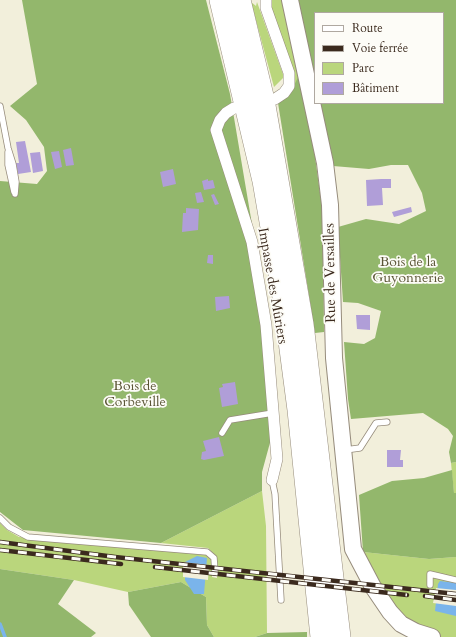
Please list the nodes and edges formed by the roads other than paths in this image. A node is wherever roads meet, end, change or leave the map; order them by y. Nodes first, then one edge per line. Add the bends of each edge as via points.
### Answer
1 (220, 0) edge
2 (240, 0) edge
3 (266, 0) edge
4 (290, 0) edge
5 (275, 99) dead end
6 (0, 106) edge
7 (234, 108) dead end
8 (8, 148) junction
9 (340, 309) dead end
10 (333, 338) junction
11 (273, 413) junction
12 (387, 422) dead end
13 (222, 433) dead end
14 (343, 451) junction
15 (272, 480) joint
16 (0, 518) edge
17 (215, 572) dead end
18 (456, 580) edge
19 (430, 585) dead end
20 (281, 600) dead end
21 (321, 637) edge
22 (340, 637) edge
23 (432, 637) edge

1 - 21 highway via 263,181 284,303 301,434
2 - 22 highway via 264,100 303,324
3 - 5 street via 266,8 287,64 289,77 289,86
4 - 10 main road, Rue de Versailles via 325,163 330,205
6 - 8 lane
7 - 11 street, Impasse des Mûriers via 220,120 216,130 252,242 266,325
8 - 8 lane via 8,166 15,194 13,164
9 - 10 lane via 340,336
10 - 14 main road, Rue de Versailles
11 - 13 lane via 230,420
11 - 15 street, Impasse des Mûriers via 277,459
12 - 14 lane via 376,423 360,448
14 - 23 main road, Rue de Versailles via 353,549 390,612 401,624
15 - 20 lane
16 - 17 lane via 9,527 28,537 207,552 214,558
18 - 19 lane via 430,574

